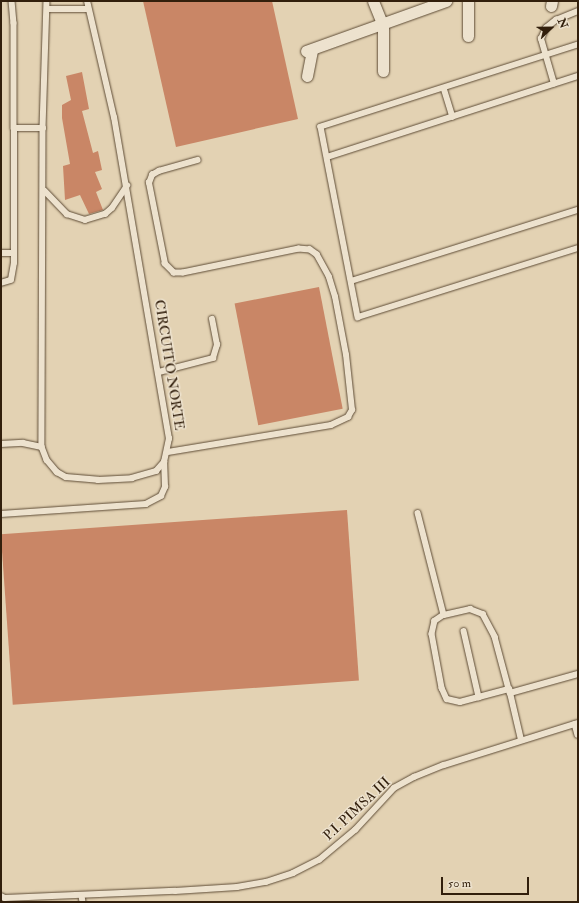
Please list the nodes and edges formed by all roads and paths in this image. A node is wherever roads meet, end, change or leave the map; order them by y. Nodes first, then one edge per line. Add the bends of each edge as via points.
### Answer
1 (12, 1) edge
2 (47, 1) edge
3 (86, 1) edge
4 (373, 1) edge
5 (446, 1) edge
6 (468, 1) edge
7 (48, 9) junction
8 (88, 9) junction
9 (578, 11) edge
10 (383, 26) junction
11 (468, 36) dead end
12 (578, 45) edge
13 (544, 56) junction
14 (383, 71) dead end
15 (307, 76) dead end
16 (578, 76) edge
17 (554, 84) junction
18 (444, 88) junction
19 (453, 116) junction
20 (14, 128) junction
21 (44, 128) junction
22 (327, 157) junction
23 (197, 160) dead end
24 (127, 186) junction
25 (45, 191) junction
26 (578, 210) edge
27 (578, 248) edge
28 (1, 253) edge
29 (14, 253) junction
30 (351, 281) junction
31 (1, 283) edge
32 (212, 319) dead end
33 (159, 372) junction
34 (1, 444) edge
35 (42, 447) junction
36 (168, 452) junction
37 (164, 462) junction
38 (418, 513) dead end
39 (1, 514) edge
40 (444, 615) junction
41 (464, 631) dead end
42 (578, 674) edge
43 (509, 691) junction
44 (478, 697) junction
45 (576, 724) edge
46 (578, 735) edge
47 (521, 740) junction
48 (2, 899) edge
49 (83, 899) edge

1 - 20 lane
2 - 7 lane
3 - 8 lane, CIRCUITO NORTE
4 - 10 street
5 - 10 street
6 - 11 street
7 - 8 lane
7 - 21 lane
8 - 24 lane, CIRCUITO NORTE
9 - 13 lane via 556,20 546,28 541,39
10 - 14 street
10 - 15 street via 309,51
12 - 13 lane
13 - 17 lane
13 - 18 lane
16 - 17 lane
17 - 19 lane
18 - 19 lane
18 - 22 lane via 321,127
19 - 22 lane
20 - 21 lane
20 - 29 lane
21 - 25 lane
22 - 30 lane
23 - 36 lane via 152,175 150,183 165,264 174,273 183,273 299,249 310,250 317,255 329,277 334,297 346,355 352,410 348,417 331,425
24 - 25 lane via 105,214 85,220 67,214
24 - 33 lane, CIRCUITO NORTE
25 - 35 lane
26 - 30 lane
27 - 30 lane via 358,317
28 - 29 lane
29 - 31 lane via 12,276 8,282
32 - 33 lane via 217,345 213,358
33 - 36 lane, CIRCUITO NORTE via 167,416
34 - 35 lane via 23,443
35 - 37 lane via 50,466 66,477 98,480 132,478 156,471
36 - 37 lane, CIRCUITO NORTE
37 - 39 lane via 165,487 161,496 146,504
38 - 40 lane
40 - 43 lane via 470,610 484,614 495,637
40 - 44 lane via 435,622 432,634 445,695 454,702
41 - 44 lane
42 - 43 lane
43 - 44 lane
43 - 47 lane
45 - 46 lane
45 - 47 lane, P.I. PIMSA III
47 - 49 lane, P.I. PIMSA III via 444,765 394,788 346,838 319,860 294,873 237,887
48 - 49 lane, P.I. PIMSA III

